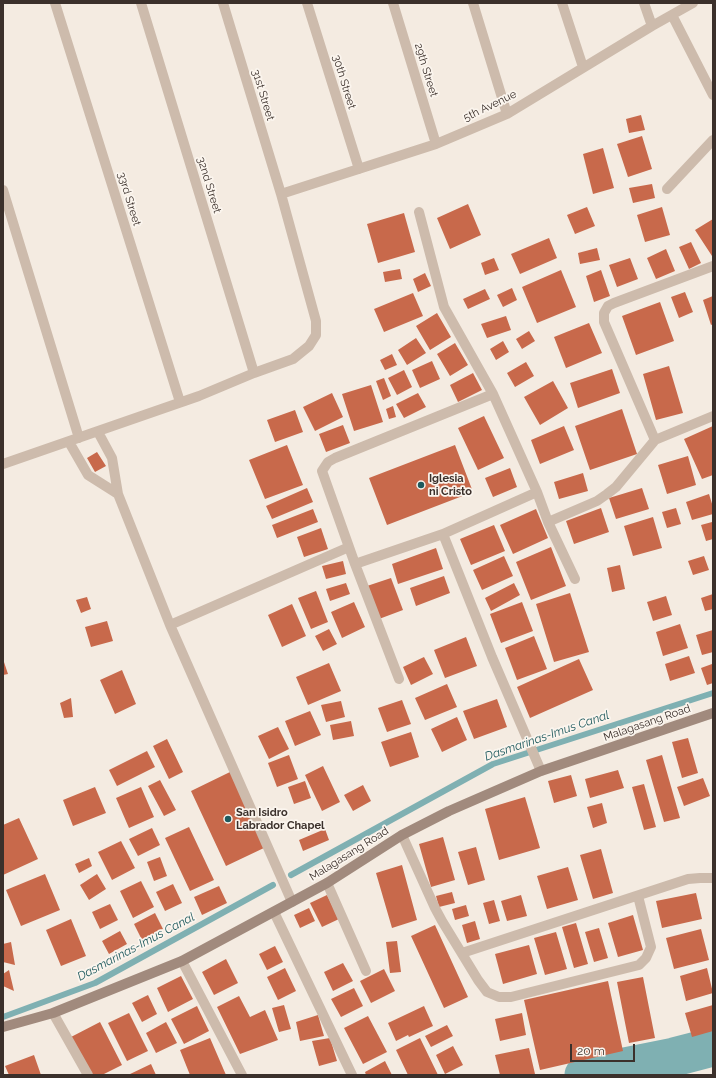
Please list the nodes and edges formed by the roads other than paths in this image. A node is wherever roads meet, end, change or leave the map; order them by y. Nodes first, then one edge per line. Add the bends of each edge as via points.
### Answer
1 (55, 3) edge
2 (141, 3) edge
3 (223, 3) edge
4 (307, 3) edge
5 (393, 3) edge
6 (474, 3) edge
7 (562, 3) edge
8 (644, 3) edge
9 (693, 3) edge
10 (672, 15) junction
11 (652, 26) junction
12 (583, 68) junction
13 (713, 95) edge
14 (507, 114) junction
15 (713, 140) edge
16 (436, 144) junction
17 (359, 169) junction
18 (667, 189) dead end
19 (3, 190) edge
20 (281, 194) junction
21 (419, 212) dead end
22 (713, 266) edge
23 (254, 373) junction
24 (493, 394) junction
25 (180, 402) junction
26 (713, 416) edge
27 (98, 432) junction
28 (79, 438) junction
29 (655, 440) junction
30 (69, 442) junction
31 (3, 464) edge
32 (537, 492) junction
33 (118, 494) junction
34 (548, 522) junction
35 (443, 534) junction
36 (349, 548) junction
37 (355, 564) junction
38 (575, 578) dead end
39 (170, 625) junction
40 (399, 679) dead end
41 (713, 713) edge
42 (541, 771) junction
43 (402, 835) junction
44 (713, 878) edge
45 (327, 883) junction
46 (638, 896) junction
47 (292, 902) junction
48 (274, 912) junction
49 (462, 953) junction
50 (182, 961) junction
51 (366, 971) dead end
52 (53, 1014) junction
53 (3, 1027) edge
54 (88, 1075) edge
55 (242, 1075) edge
56 (352, 1075) edge

1 - 25 street, 33rd Street
2 - 23 street, 32nd Street
3 - 20 street, 31st Street
4 - 17 street, 30th Street
5 - 16 street, 29th Street
6 - 14 street
7 - 12 street
8 - 11 street
9 - 10 street, 5th Avenue
10 - 11 street, 5th Avenue
10 - 13 street
11 - 12 street, 5th Avenue
12 - 14 street, 5th Avenue
14 - 16 street, 5th Avenue
15 - 18 street
16 - 17 street, 5th Avenue
17 - 20 street, 5th Avenue
19 - 28 street
20 - 23 street, 31st Street via 316,321 316,335 309,346 293,359
21 - 24 street via 444,306
22 - 29 street via 614,303 608,306 604,313 604,322
23 - 25 street, 31st Street
24 - 32 street
24 - 36 street via 328,462 322,471
25 - 27 street, 31st Street
26 - 29 street
27 - 28 street, 31st Street
27 - 33 street via 112,458
28 - 30 street, 31st Street
29 - 34 street via 616,487 607,494 597,501
30 - 31 street, 31st Street
30 - 33 street via 88,475
32 - 34 street
32 - 35 street
33 - 39 street
34 - 38 street
35 - 37 street
35 - 42 street
36 - 37 street
36 - 39 street
37 - 40 street
39 - 47 street
41 - 42 main road, Malagasang Road
42 - 43 main road, Malagasang Road via 449,811
43 - 45 main road, Malagasang Road
43 - 49 street via 435,908
44 - 46 street via 688,880
45 - 47 main road, Malagasang Road
45 - 51 street
46 - 49 street
46 - 49 street via 651,947 639,965 511,997 499,997 487,992
47 - 48 main road, Malagasang Road
48 - 50 main road, Malagasang Road
48 - 56 street
50 - 52 main road, Malagasang Road
50 - 55 street
52 - 53 main road, Malagasang Road
52 - 54 street

